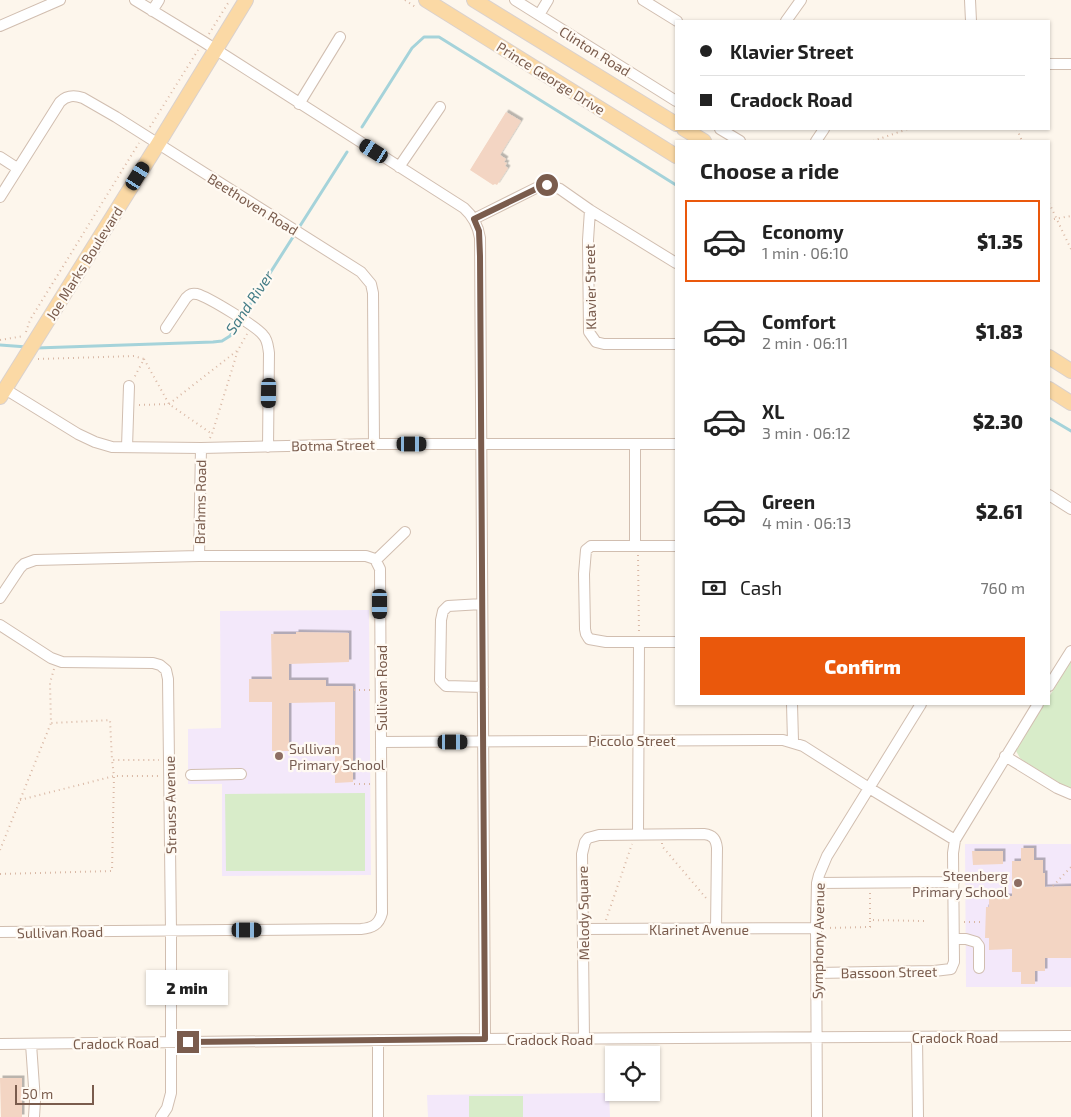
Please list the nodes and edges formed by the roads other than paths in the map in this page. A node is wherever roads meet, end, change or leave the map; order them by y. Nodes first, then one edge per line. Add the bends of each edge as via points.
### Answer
1 (60, 0) edge
2 (135, 0) edge
3 (159, 0) edge
4 (246, 0) edge
5 (426, 0) edge
6 (474, 0) edge
7 (514, 0) edge
8 (548, 0) edge
9 (643, 0) edge
10 (801, 0) edge
11 (970, 0) edge
12 (152, 11) junction
13 (539, 15) junction
14 (675, 20) edge
15 (787, 20) edge
16 (970, 20) edge
17 (0, 26) edge
18 (340, 37) dead end
19 (215, 49) junction
20 (1050, 64) edge
21 (1071, 64) edge
22 (675, 100) edge
23 (299, 104) junction
24 (440, 107) dead end
25 (675, 123) edge
26 (686, 130) edge
27 (722, 130) edge
28 (702, 140) edge
29 (738, 140) edge
30 (158, 144) junction
31 (675, 155) edge
32 (0, 157) edge
33 (399, 167) junction
34 (17, 168) junction
35 (0, 197) edge
36 (590, 210) junction
37 (474, 219) junction
38 (675, 262) edge
39 (166, 328) dead end
40 (675, 344) edge
41 (1050, 355) edge
42 (1050, 356) edge
43 (1071, 360) edge
44 (1071, 370) edge
45 (129, 386) road end
46 (1050, 390) edge
47 (2, 393) edge
48 (1071, 403) edge
49 (374, 444) junction
50 (481, 444) junction
51 (635, 444) junction
52 (675, 444) edge
53 (127, 447) junction
54 (268, 447) junction
55 (201, 448) junction
56 (1050, 496) edge
57 (1071, 509) edge
58 (406, 532) dead end
59 (635, 545) junction
60 (675, 546) edge
61 (199, 556) junction
62 (376, 560) junction
63 (0, 598) edge
64 (482, 604) junction
65 (0, 625) edge
66 (675, 642) edge
67 (639, 643) junction
68 (1071, 651) edge
69 (1050, 684) edge
70 (483, 687) junction
71 (792, 705) edge
72 (920, 705) edge
73 (1037, 705) edge
74 (638, 741) junction
75 (793, 741) junction
76 (381, 742) junction
77 (483, 742) junction
78 (1005, 756) junction
79 (241, 774) dead end
80 (191, 775) dead end
81 (869, 788) junction
82 (1071, 794) edge
83 (638, 834) junction
84 (955, 840) junction
85 (954, 882) junction
86 (817, 883) junction
87 (583, 928) junction
88 (816, 928) junction
89 (716, 929) junction
90 (171, 930) junction
91 (0, 932) edge
92 (954, 940) junction
93 (979, 968) dead end
94 (816, 973) junction
95 (1071, 1036) edge
96 (917, 1037) junction
97 (817, 1038) junction
98 (485, 1039) junction
99 (378, 1040) junction
100 (584, 1040) junction
101 (171, 1042) junction
102 (0, 1044) edge
103 (31, 1044) junction
104 (34, 1117) edge
105 (161, 1117) edge
106 (378, 1117) edge
107 (817, 1117) edge
108 (918, 1117) edge

1 - 17 street
2 - 12 street
3 - 12 street
4 - 19 main road, Joe Marks Boulevard
5 - 31 main road, Prince George Drive
6 - 25 main road, Prince George Drive
7 - 13 street, Clinton Road
8 - 13 street
9 - 14 street
10 - 15 street
11 - 16 street
12 - 19 street
13 - 22 street, Clinton Road
18 - 23 street
19 - 23 street
19 - 30 main road, Joe Marks Boulevard
20 - 21 street
23 - 33 street
24 - 33 street
26 - 28 main road
27 - 29 street
30 - 34 street, Beethoven Road via 83,98 70,96 60,102
30 - 47 main road, Joe Marks Boulevard via 31,337 30,358
30 - 49 street, Beethoven Road via 361,272 371,284
32 - 34 street
33 - 37 street via 464,208
34 - 35 street, Beethoven Road
36 - 37 street via 560,189 543,186
36 - 38 street
36 - 40 street, Klavier Street via 590,336 604,344
37 - 50 street via 480,238
39 - 54 street via 190,294 198,295 262,334 268,347
41 - 43 main road
42 - 44 main road
45 - 53 street
46 - 48 main road
47 - 53 street, Botma Street via 94,442
49 - 50 street, Botma Street
49 - 54 street, Botma Street
50 - 51 street, Botma Street
50 - 64 street
51 - 52 street, Botma Street
51 - 59 street
53 - 55 street, Botma Street
54 - 55 street, Botma Street
55 - 61 street, Brahms Road
56 - 57 street
58 - 62 street
59 - 60 street
59 - 67 street via 592,546 586,550 585,629 589,639 594,641
61 - 62 street via 366,556
61 - 63 street via 29,561 20,568
62 - 76 street, Sullivan Road via 380,569
64 - 70 street
64 - 70 street via 448,606 443,611 440,680 446,686
65 - 90 street, Strauss Avenue via 57,661 153,663 166,670
66 - 67 street
67 - 74 street
68 - 69 street
70 - 77 street
71 - 75 street
72 - 81 street, Symphony Avenue
73 - 78 street, Bassoon Street
74 - 75 street, Piccolo Street
74 - 77 street, Piccolo Street
74 - 83 street
75 - 81 street, Piccolo Street
76 - 77 street, Piccolo Street
76 - 90 street, Sullivan Road via 380,922 361,929
77 - 98 street
78 - 82 street
78 - 84 street, Bassoon Street
79 - 80 street
81 - 84 street
81 - 86 street, Symphony Avenue via 827,856
83 - 87 street, Melody Square via 599,835 585,842 582,854
83 - 89 street, Melody Square via 712,835 717,848
84 - 85 street, Bassoon Street
85 - 86 street
85 - 92 street, Bassoon Street
86 - 88 street, Symphony Avenue
87 - 89 street, Klarinet Avenue
87 - 100 street, Melody Square
88 - 89 street, Klarinet Avenue
88 - 94 street, Symphony Avenue
90 - 91 street, Sullivan Road
90 - 101 street, Strauss Avenue
92 - 93 street via 976,942 979,946
92 - 94 street, Bassoon Street via 954,962 951,969 943,971
94 - 97 street, Symphony Avenue
95 - 96 street, Cradock Road
96 - 97 street, Cradock Road
96 - 108 street
97 - 100 street, Cradock Road
97 - 107 street, Symphony Avenue
98 - 99 street, Cradock Road
98 - 100 street, Cradock Road
99 - 101 street, Cradock Road
99 - 106 street
101 - 103 street, Cradock Road
101 - 105 street, Strauss Avenue via 170,1102
102 - 103 street, Cradock Road
103 - 104 street

